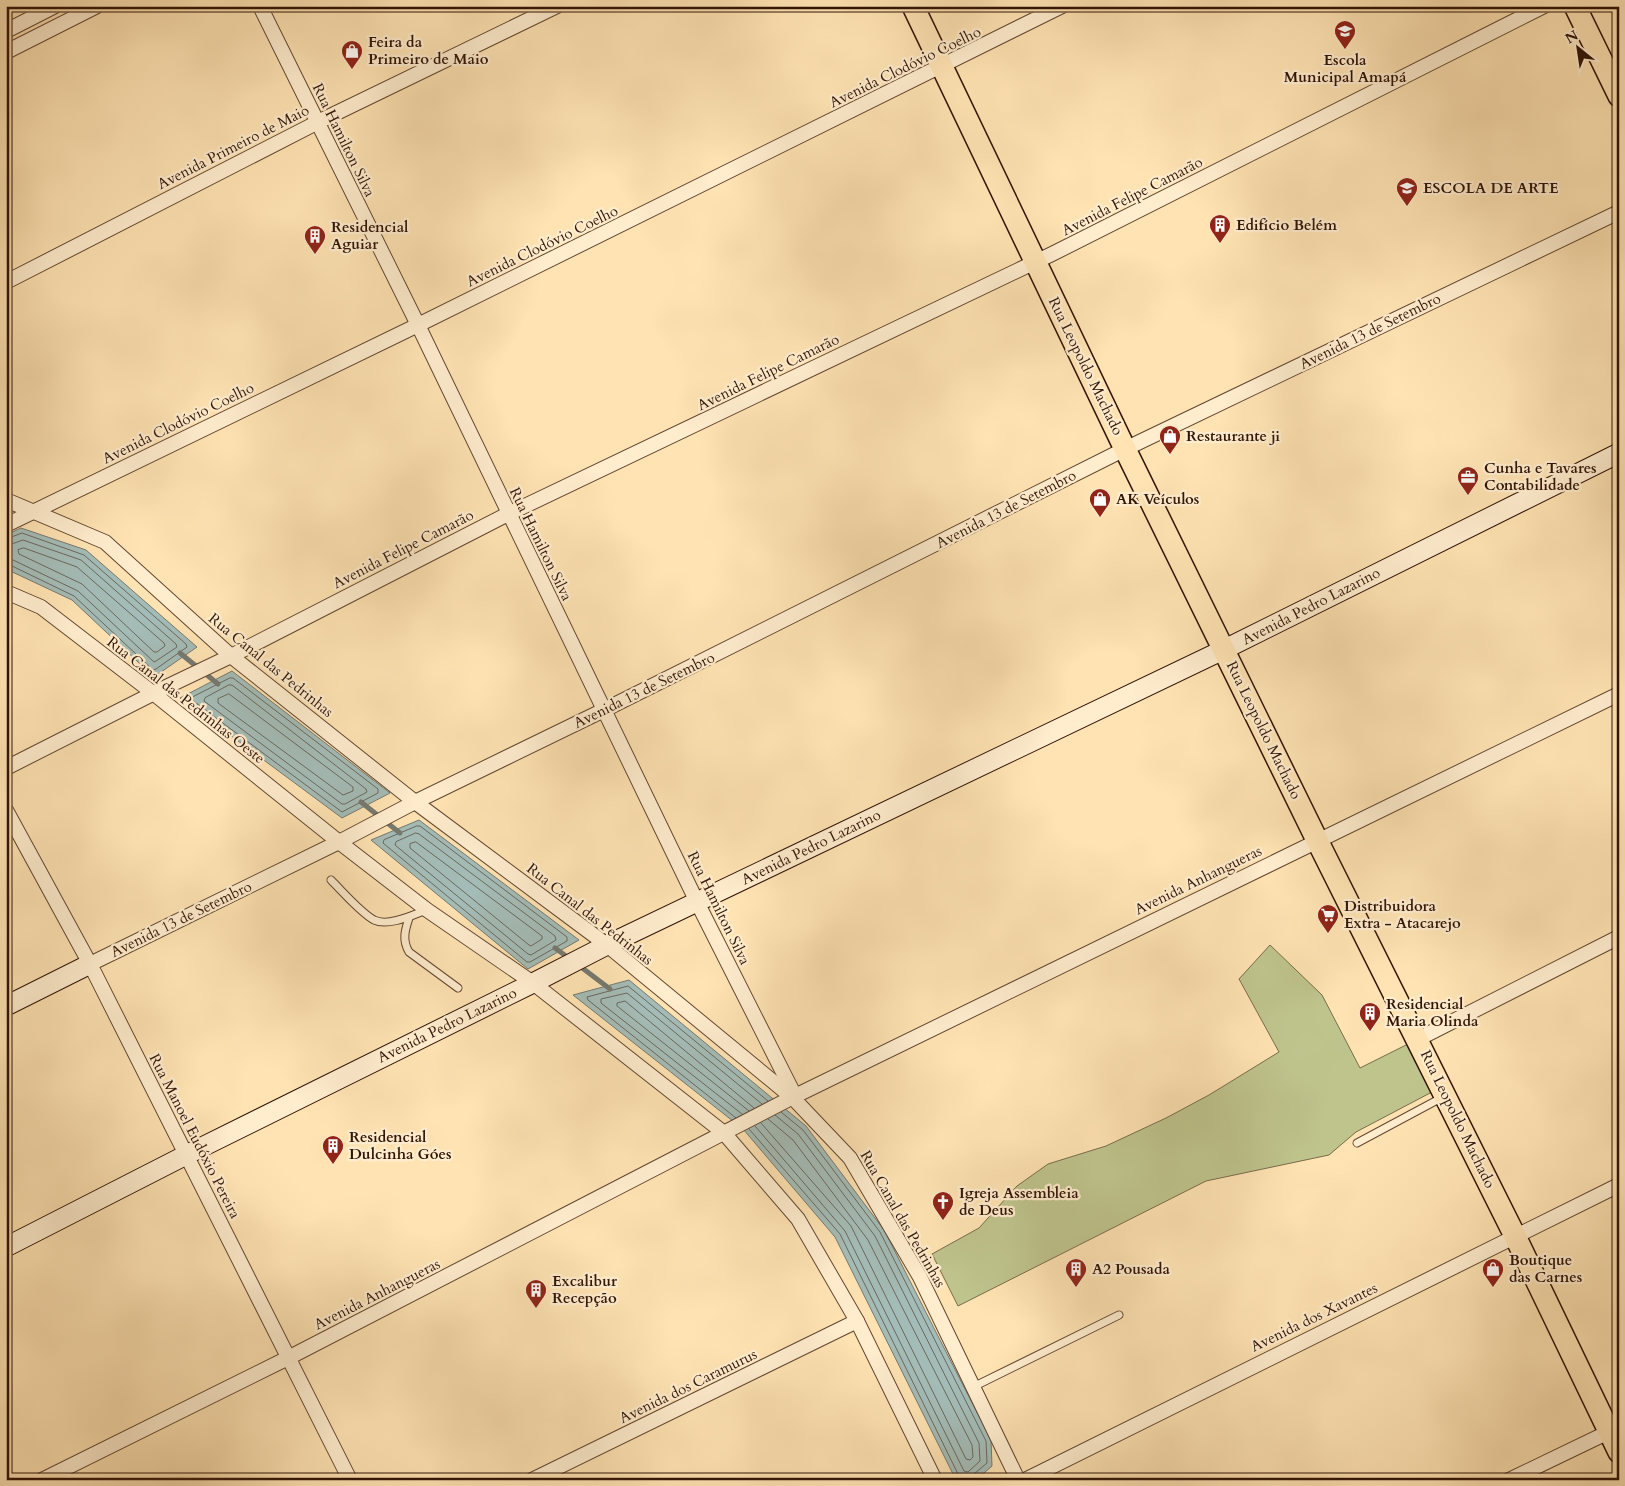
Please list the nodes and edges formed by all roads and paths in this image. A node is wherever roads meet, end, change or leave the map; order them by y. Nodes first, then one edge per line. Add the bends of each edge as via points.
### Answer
1 (56, 6) edge
2 (97, 6) edge
3 (260, 6) edge
4 (557, 6) edge
5 (912, 6) edge
6 (1062, 6) edge
7 (1544, 6) edge
8 (1575, 6) edge
9 (6, 31) edge
10 (6, 52) edge
11 (942, 66) junction
12 (1619, 96) edge
13 (317, 122) junction
14 (1619, 212) edge
15 (1036, 262) junction
16 (6, 282) edge
17 (418, 325) junction
18 (1125, 449) junction
19 (1619, 453) edge
20 (6, 500) edge
21 (34, 512) junction
22 (508, 514) junction
23 (9, 524) edge
24 (6, 592) edge
25 (1225, 650) junction
26 (231, 656) junction
27 (158, 691) junction
28 (1619, 694) edge
29 (604, 710) junction
30 (6, 768) edge
31 (415, 802) junction
32 (6, 810) edge
33 (1317, 840) junction
34 (339, 842) junction
35 (331, 880) dead end
36 (697, 902) junction
37 (427, 910) junction
38 (409, 918) junction
39 (1619, 937) edge
40 (607, 945) junction
41 (90, 964) junction
42 (533, 983) junction
43 (458, 988) dead end
44 (6, 1006) edge
45 (1418, 1039) junction
46 (1446, 1096) junction
47 (790, 1099) junction
48 (727, 1131) junction
49 (1357, 1143) dead end
50 (186, 1155) junction
51 (1619, 1186) edge
52 (1515, 1236) junction
53 (6, 1247) edge
54 (1119, 1315) dead end
55 (858, 1321) junction
56 (288, 1358) junction
57 (973, 1387) junction
58 (1614, 1429) edge
59 (1619, 1452) edge
60 (42, 1480) edge
61 (350, 1480) edge
62 (532, 1480) edge
63 (935, 1480) edge
64 (1018, 1480) edge
65 (1025, 1480) edge
66 (1509, 1480) edge

1 - 9 street
2 - 10 street
3 - 13 street, Rua Hamilton Silva
4 - 13 street, Avenida Primeiro de Maio
5 - 11 main road, Rua Leopoldo Machado
6 - 11 street, Avenida Clodóvio Coelho
7 - 15 street, Avenida Felipe Camarão
8 - 12 main road
11 - 15 main road, Rua Leopoldo Machado
11 - 17 street, Avenida Clodóvio Coelho
13 - 16 street, Avenida Primeiro de Maio
13 - 17 street, Rua Hamilton Silva
14 - 18 street, Avenida 13 de Setembro
15 - 18 main road, Rua Leopoldo Machado
15 - 22 street, Avenida Felipe Camarão
17 - 21 street, Avenida Clodóvio Coelho
17 - 22 street, Rua Hamilton Silva
18 - 25 main road, Rua Leopoldo Machado
18 - 29 street, Avenida 13 de Setembro
19 - 25 main road, Avenida Pedro Lazarino
20 - 21 street, Rua Canal das Pedrinhas
21 - 23 street, Avenida Clodóvio Coelho
21 - 26 street, Rua Canal das Pedrinhas via 104,542
22 - 26 street, Avenida Felipe Camarão
22 - 29 street, Rua Hamilton Silva
24 - 27 street, Rua Canal das Pedrinhas Oeste via 41,607
25 - 33 main road, Rua Leopoldo Machado
25 - 36 main road, Avenida Pedro Lazarino
26 - 27 street, Avenida Felipe Camarão
26 - 31 street, Rua Canal das Pedrinhas
27 - 30 street, Avenida Felipe Camarão
27 - 34 street, Rua Canal das Pedrinhas Oeste
28 - 33 street, Avenida Anhangueras
29 - 31 street, Avenida 13 de Setembro
29 - 36 street, Rua Hamilton Silva
31 - 34 street, Avenida 13 de Setembro
31 - 40 street, Rua Canal das Pedrinhas
32 - 41 street, Rua Manoel Eudóxio Pereira
33 - 45 main road, Rua Leopoldo Machado
33 - 47 street, Avenida Anhangueras
34 - 37 street
34 - 41 street, Avenida 13 de Setembro
35 - 38 lane via 375,921
36 - 40 main road, Avenida Pedro Lazarino
36 - 47 street, Rua Hamilton Silva
37 - 38 lane
37 - 42 street
38 - 43 lane via 404,933 409,952
39 - 45 street
40 - 42 main road, Avenida Pedro Lazarino
40 - 47 street, Rua Canal das Pedrinhas
41 - 44 main road, Avenida 13 de Setembro
41 - 50 street, Rua Manoel Eudóxio Pereira
42 - 48 street
42 - 50 main road, Avenida Pedro Lazarino
45 - 46 main road, Rua Leopoldo Machado
46 - 49 lane
46 - 52 main road, Rua Leopoldo Machado
47 - 48 street, Avenida Anhangueras
47 - 57 street, Rua Canal das Pedrinhas via 850,1158 920,1276
48 - 55 street via 798,1219
48 - 56 street, Avenida Anhangueras
50 - 53 main road, Avenida Pedro Lazarino
50 - 56 street, Rua Manoel Eudóxio Pereira
51 - 52 street, Avenida dos Xavantes
52 - 58 main road, Rua Leopoldo Machado
52 - 65 street, Avenida dos Xavantes
54 - 57 lane
55 - 62 street, Avenida dos Caramurus
55 - 63 street
56 - 60 street, Avenida Anhangueras
56 - 61 street, Rua Manoel Eudóxio Pereira
57 - 64 street, Rua Canal das Pedrinhas
58 - 59 main road, Rua Leopoldo Machado
58 - 66 street

